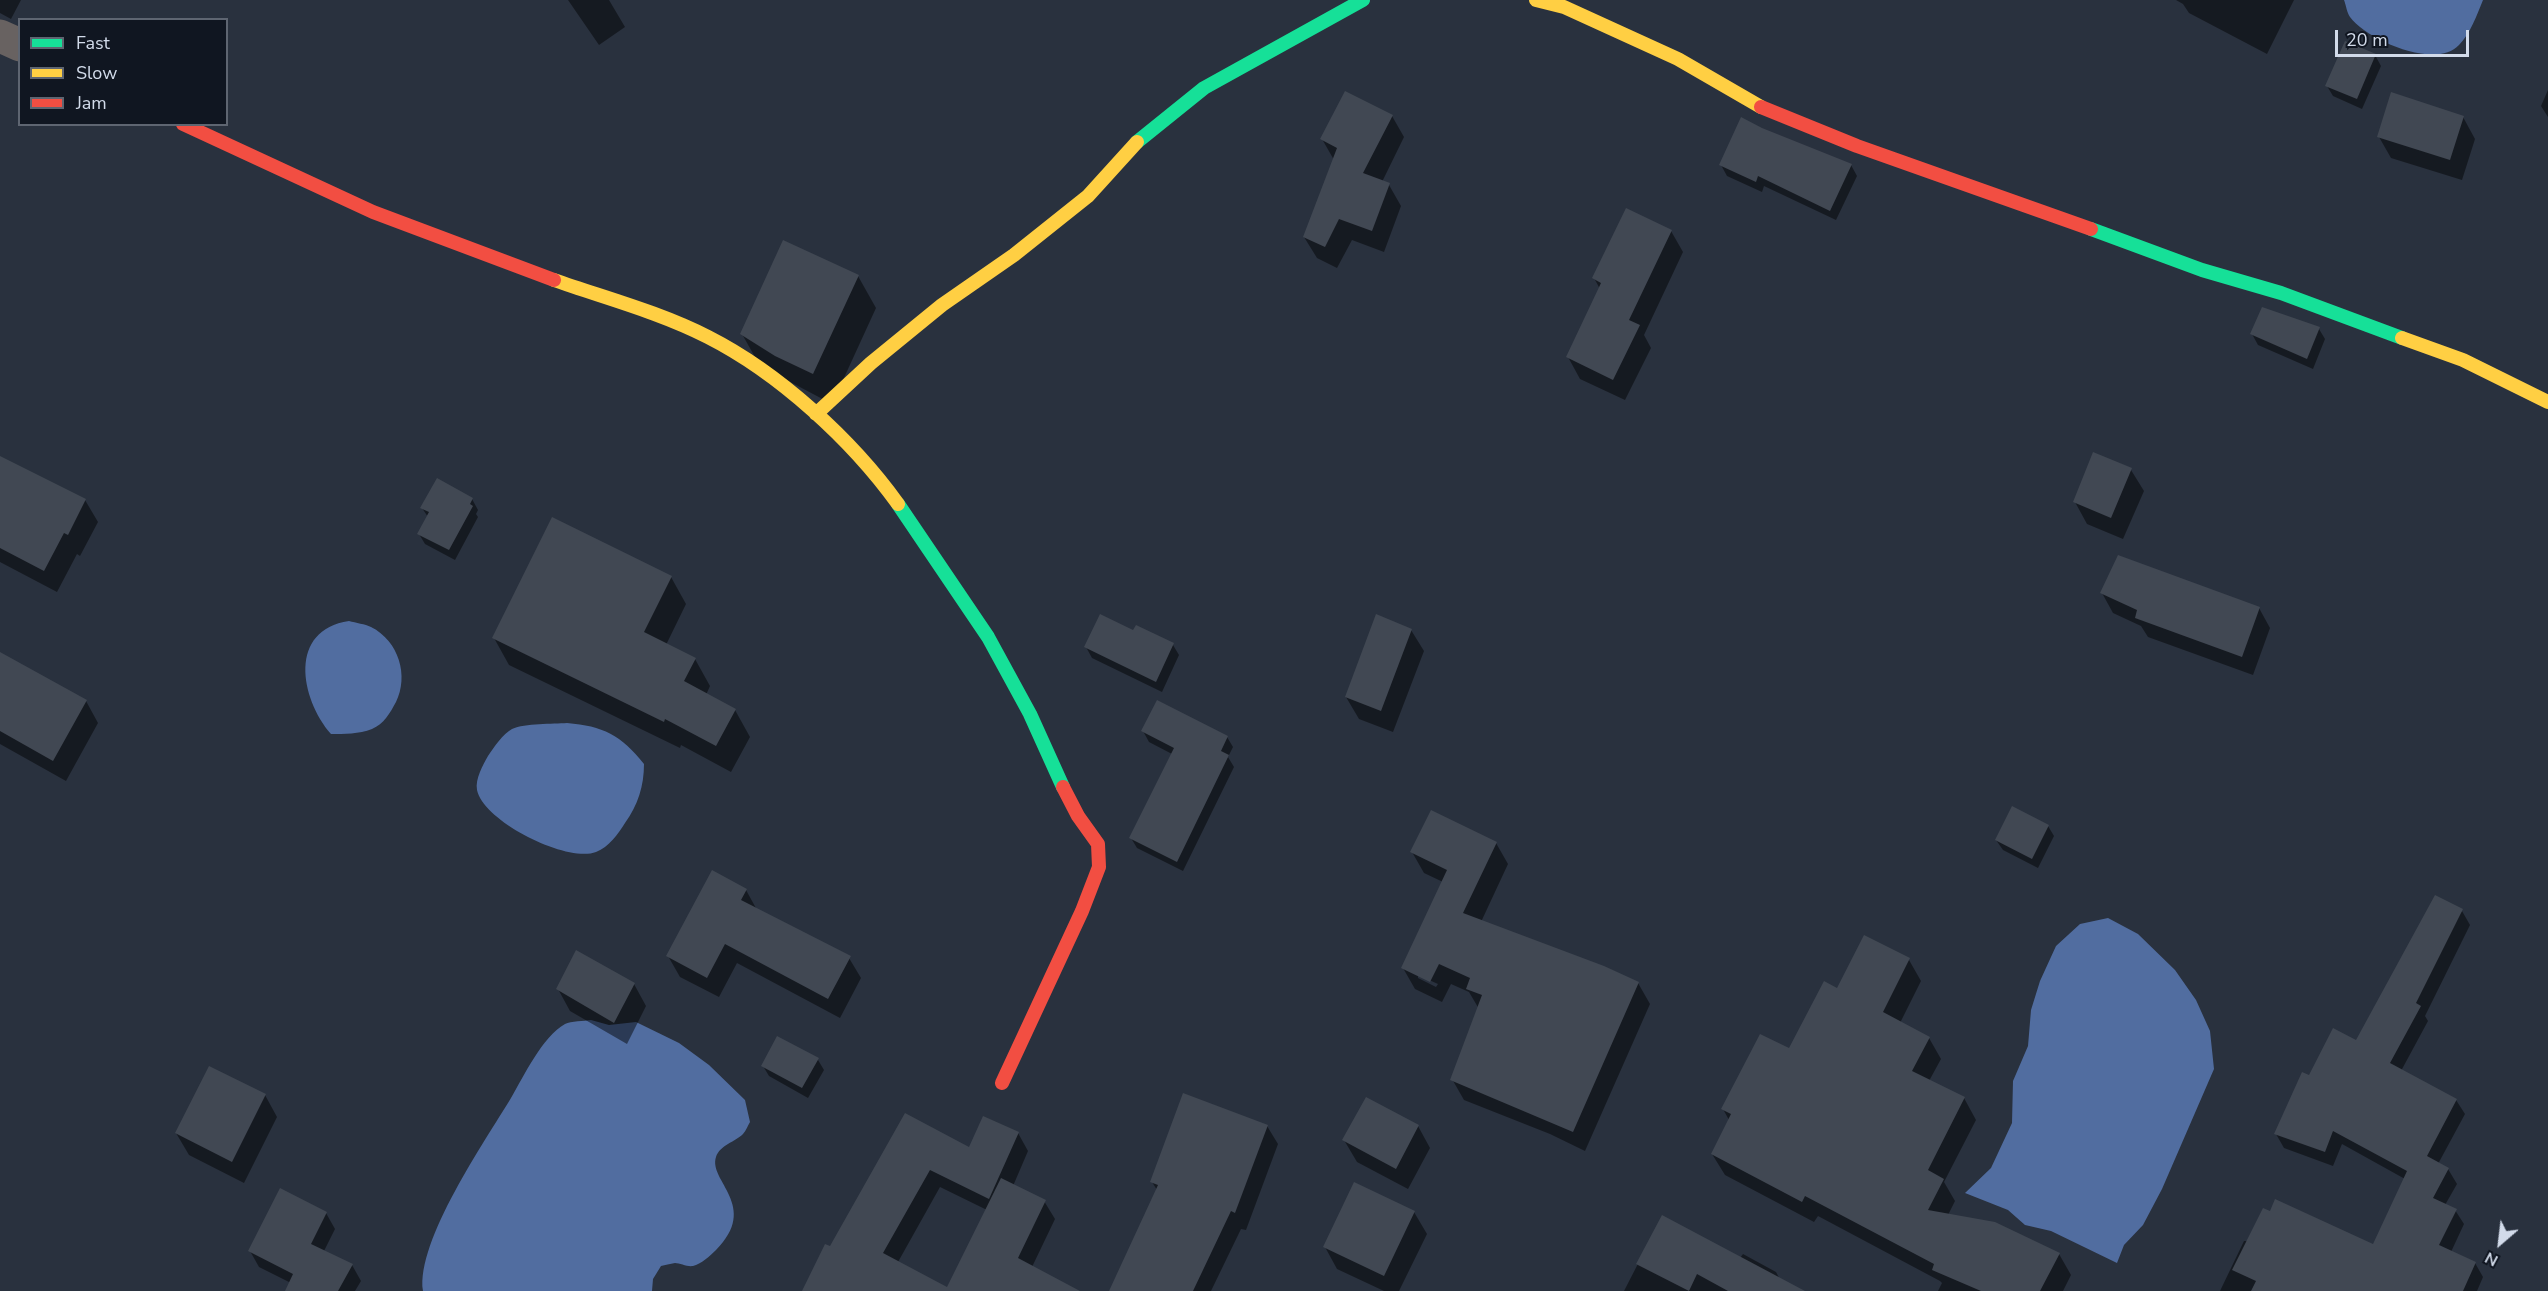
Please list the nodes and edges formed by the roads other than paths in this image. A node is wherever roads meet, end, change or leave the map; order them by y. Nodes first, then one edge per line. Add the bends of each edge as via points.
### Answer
1 (1363, 0) edge
2 (1536, 0) edge
3 (0, 36) edge
4 (18, 44) edge
5 (187, 126) edge
6 (2548, 402) edge
7 (816, 414) junction
8 (1002, 1083) dead end

1 - 7 street via 1204,88 1137,142 1088,196 1014,255 942,305
2 - 6 street via 1564,7 1678,59 1769,111 1857,146 2463,360
3 - 4 street
5 - 7 street via 373,212 708,338 772,376
7 - 8 street via 880,479 939,562 988,637 1078,816 1098,844 1099,867 1082,910

